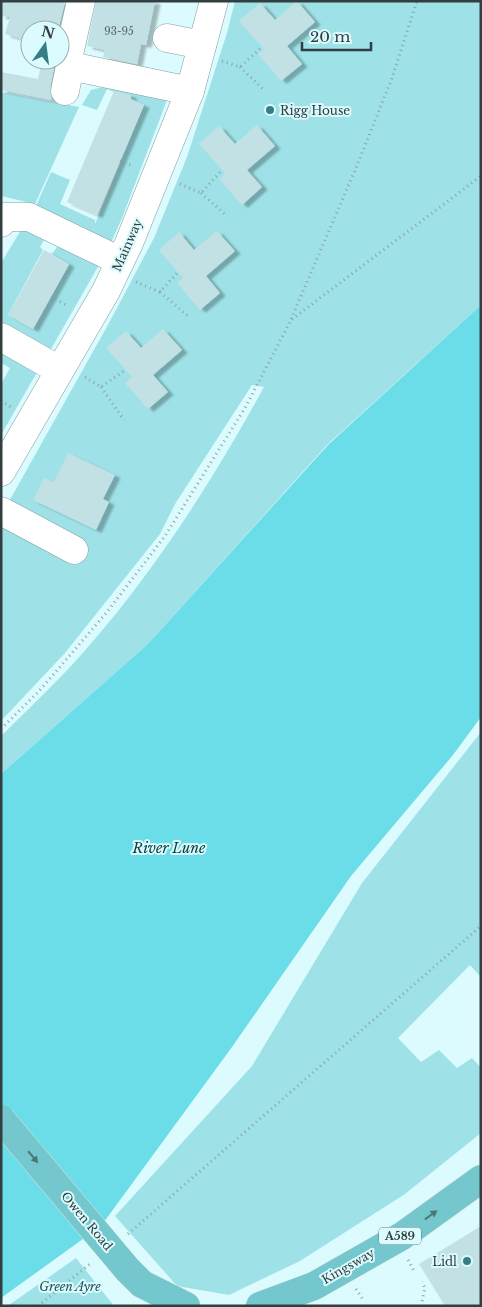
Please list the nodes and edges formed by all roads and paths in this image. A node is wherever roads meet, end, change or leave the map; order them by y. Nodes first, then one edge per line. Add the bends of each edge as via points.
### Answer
1 (81, 1) edge
2 (214, 1) edge
3 (417, 1) edge
4 (167, 38) dead end
5 (262, 47) dead end
6 (201, 50) junction
7 (240, 67) junction
8 (264, 90) dead end
9 (190, 91) junction
10 (222, 170) dead end
11 (158, 172) junction
12 (481, 176) edge
13 (201, 193) junction
14 (226, 215) dead end
15 (1, 223) edge
16 (120, 261) junction
17 (178, 272) dead end
18 (160, 292) junction
19 (189, 317) dead end
20 (291, 320) junction
21 (1, 337) edge
22 (61, 368) junction
23 (125, 370) dead end
24 (102, 387) junction
25 (124, 420) dead end
26 (1, 472) edge
27 (1, 511) edge
28 (74, 550) dead end
29 (1, 729) edge
30 (481, 926) edge
31 (1, 1119) edge
32 (481, 1178) edge
33 (128, 1234) dead end
34 (408, 1260) dead end
35 (90, 1264) dead end
36 (414, 1271) dead end
37 (422, 1282) dead end
38 (140, 1286) edge
39 (314, 1286) junction
40 (356, 1288) dead end
41 (364, 1301) dead end
42 (38, 1306) edge
43 (186, 1306) edge
44 (260, 1306) edge
45 (297, 1306) edge
46 (421, 1306) edge

1 - 9 street via 68,58 67,79
2 - 6 street, Mainway
3 - 20 path via 392,78
4 - 6 street
5 - 7 path
6 - 7 path
6 - 9 street, Mainway
7 - 8 path
9 - 11 street, Mainway
10 - 13 path
11 - 13 path
11 - 16 street, Mainway
12 - 20 path
13 - 14 path
15 - 16 street via 4,217 29,217
16 - 18 path via 130,280
16 - 22 street, Mainway
17 - 18 path
18 - 19 path
20 - 29 path via 245,408 165,536 107,612 41,689
21 - 22 street
22 - 24 path
22 - 26 street, Mainway
23 - 24 path
24 - 25 path
27 - 28 street
30 - 33 path
31 -> 38 main road, Owen Road, bridge
39 -> 32 main road, Kingsway / A589 via 402,1236
34 - 36 path
35 - 42 path
37 - 46 path via 425,1288
38 - 43 main road, Owen Road
39 - 44 main road, A589
39 - 45 main road
40 - 41 path

